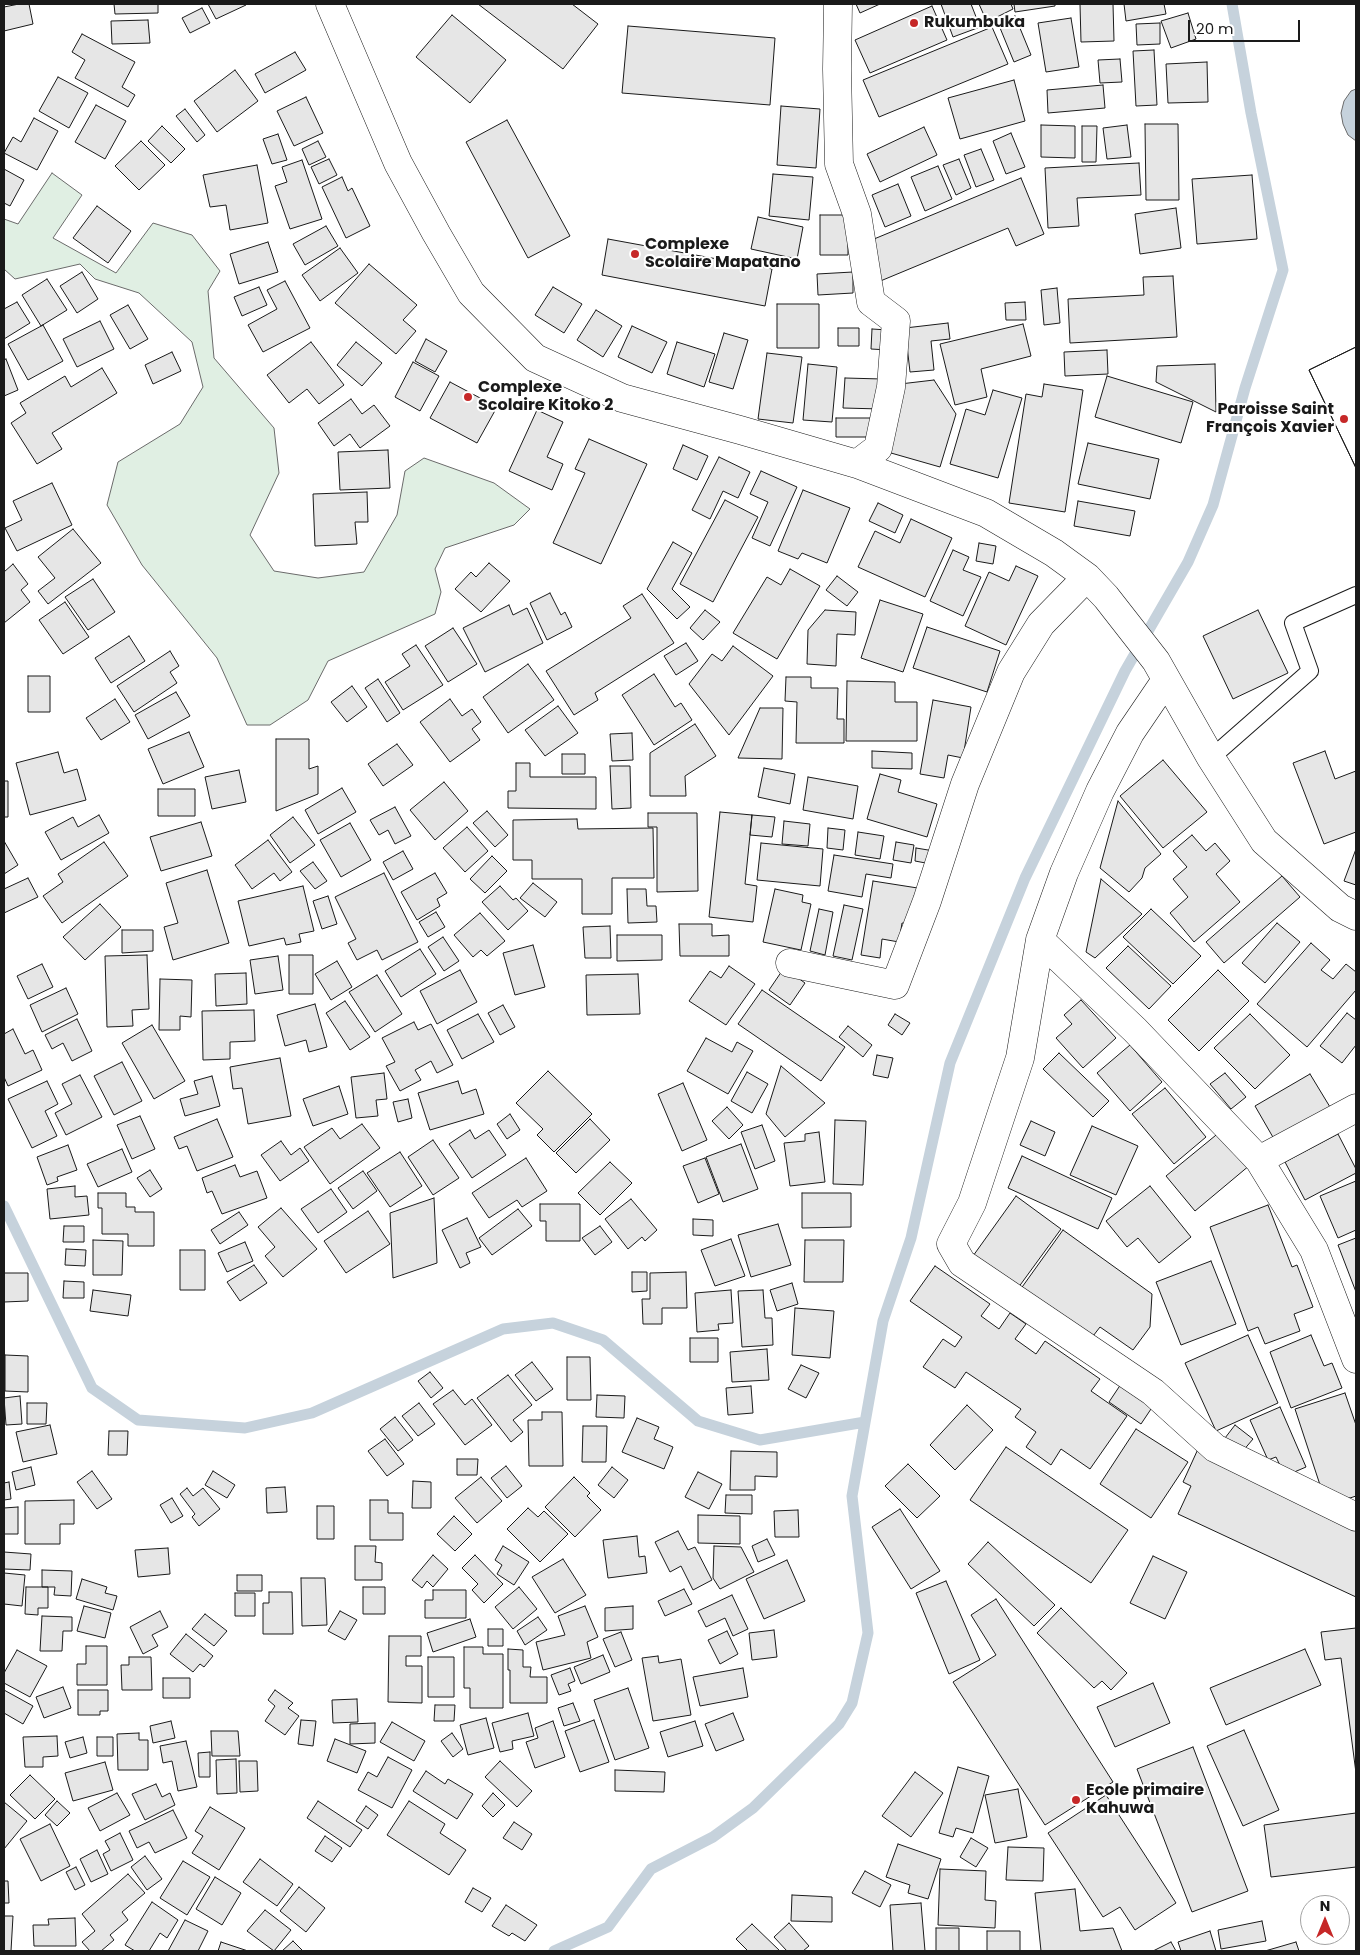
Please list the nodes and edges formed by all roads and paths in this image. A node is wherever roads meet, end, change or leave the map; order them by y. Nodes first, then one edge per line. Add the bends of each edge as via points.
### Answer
1 (330, 4) edge
2 (838, 4) edge
3 (856, 464) junction
4 (1087, 577) junction
5 (1356, 595) edge
6 (1161, 671) junction
7 (1212, 758) junction
8 (1356, 916) edge
9 (1040, 940) junction
10 (790, 963) dead end
11 (1356, 1108) edge
12 (1259, 1160) junction
13 (1356, 1359) edge
14 (1356, 1517) edge

1 - 3 street via 398,163 471,293 535,358 622,398
2 - 3 street via 839,164 856,214 871,302 896,321 892,387 878,448
3 - 4 street via 986,513 1054,553
4 - 6 street via 1106,597
4 - 10 street via 1041,624 1011,672 965,784 895,985
5 - 7 lane via 1293,623 1310,671
6 - 7 street
6 - 9 street via 1100,790 1064,873
7 - 8 street via 1264,841 1340,908
9 - 12 street via 1135,1030
9 - 14 street via 1020,1058 972,1203 951,1244 962,1263 1153,1392 1215,1448
11 - 12 street
12 - 13 street via 1314,1250

